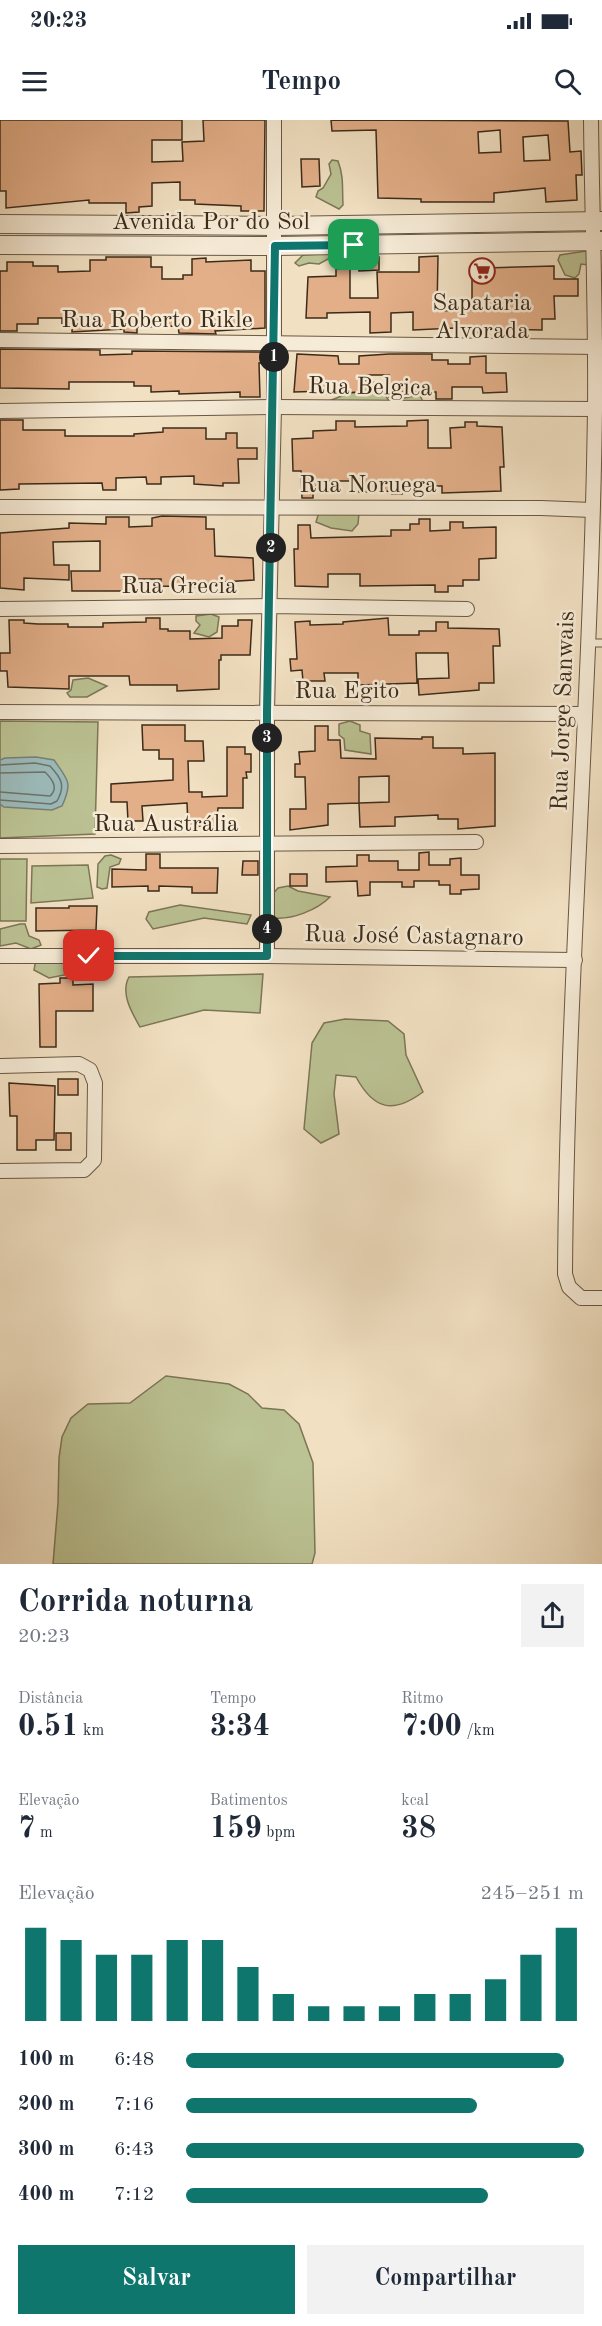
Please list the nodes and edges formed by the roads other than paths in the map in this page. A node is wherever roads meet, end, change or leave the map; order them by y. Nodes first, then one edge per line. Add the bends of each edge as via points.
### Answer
1 (274, 120) edge
2 (591, 120) edge
3 (597, 221) edge
4 (0, 224) edge
5 (275, 226) junction
6 (597, 241) edge
7 (0, 245) edge
8 (275, 246) junction
9 (0, 340) edge
10 (274, 342) junction
11 (598, 347) edge
12 (274, 407) junction
13 (595, 409) junction
14 (0, 411) edge
15 (0, 507) edge
16 (271, 507) junction
17 (592, 510) junction
18 (270, 606) junction
19 (0, 609) edge
20 (467, 609) dead end
21 (587, 644) junction
22 (602, 644) edge
23 (0, 712) edge
24 (267, 712) junction
25 (585, 714) junction
26 (476, 842) dead end
27 (268, 845) junction
28 (0, 846) edge
29 (0, 956) edge
30 (267, 956) junction
31 (575, 960) junction
32 (0, 1066) edge
33 (0, 1171) edge
34 (602, 1298) edge

1 - 5 street
2 - 3 street, Rua Jorge Sanwais
3 - 5 street, Avenida Por do Sol
3 - 6 street, Rua Jorge Sanwais
4 - 5 street, Avenida Por do Sol
5 - 8 street
6 - 8 street, Avenida Por do Sol
6 - 11 street, Rua Jorge Sanwais
7 - 8 street, Avenida Por do Sol
8 - 10 street
9 - 10 street, Rua Roberto Rikle
10 - 11 street, Rua Roberto Rikle
10 - 12 street
11 - 13 street, Rua Jorge Sanwais
12 - 13 street, Rua Belgica
12 - 14 street, Rua Belgica
12 - 16 street
13 - 17 street, Rua Jorge Sanwais
15 - 16 street, Rua Noruega
16 - 17 street, Rua Noruega
16 - 18 street
17 - 21 street, Rua Jorge Sanwais
18 - 19 street, Rua Grecia
18 - 20 street, Rua Grecia
18 - 24 street
21 - 22 lane
21 - 25 street, Rua Jorge Sanwais
23 - 24 street, Rua Egito
24 - 25 street, Rua Egito
24 - 27 street
25 - 31 street, Rua Jorge Sanwais
26 - 27 street, Rua Austrália
27 - 28 street, Rua Austrália
27 - 30 street
29 - 30 street, Rua José Castagnaro
30 - 31 street, Rua José Castagnaro
31 - 34 street, Rua Jorge Sanwais via 566,1120 565,1274 568,1287 581,1298
32 - 33 street via 80,1064 90,1070 95,1083 94,1160 84,1170

